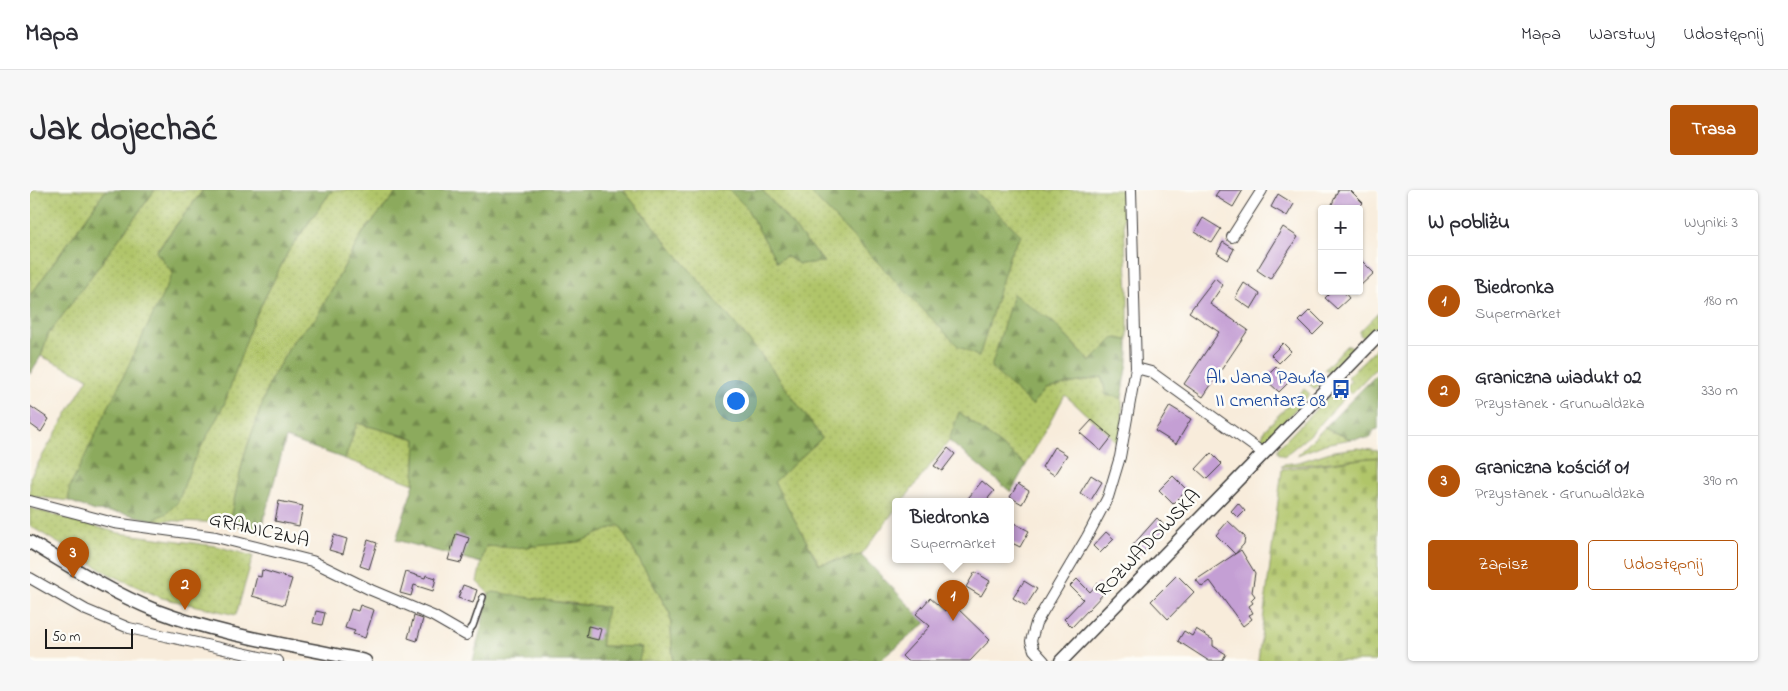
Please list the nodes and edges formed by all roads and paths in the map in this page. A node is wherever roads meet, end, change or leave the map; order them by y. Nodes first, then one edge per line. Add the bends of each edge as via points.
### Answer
1 (1131, 190) edge
2 (1262, 190) edge
3 (1232, 237) dead end
4 (1378, 336) edge
5 (1136, 368) junction
6 (1263, 453) junction
7 (30, 501) edge
8 (30, 542) edge
9 (30, 578) edge
10 (483, 597) dead end
11 (466, 635) joint
12 (278, 661) edge
13 (365, 661) edge
14 (1044, 661) edge
15 (1061, 661) edge

1 - 5 street
2 - 3 street
4 - 6 street, ROZWADOWSKA
5 - 6 street via 1151,372
5 - 14 street via 1120,457 1108,497 1036,623 1031,641
6 - 15 street, ROZWADOWSKA
7 - 11 street, GRANICZNA via 114,523 216,537 312,561 440,619
8 - 13 street via 101,584 158,611 202,626
9 - 12 street via 86,610 129,628
10 - 11 lane via 473,626

